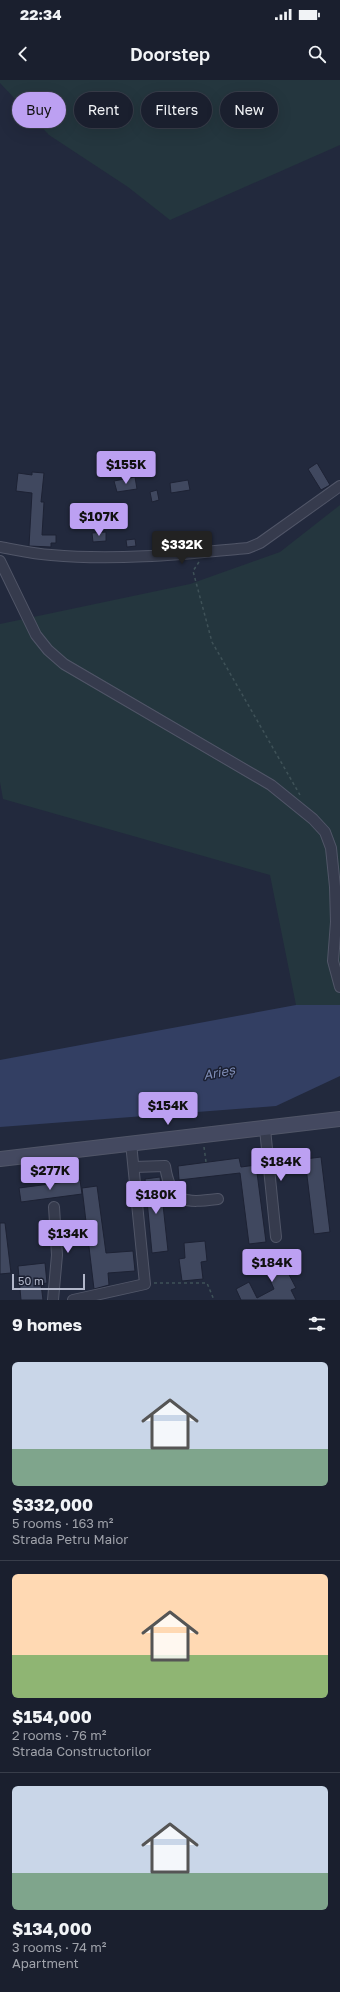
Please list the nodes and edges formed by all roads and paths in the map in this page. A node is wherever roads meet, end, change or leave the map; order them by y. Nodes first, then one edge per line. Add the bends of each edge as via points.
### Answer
1 (340, 486) edge
2 (0, 547) edge
3 (205, 552) junction
4 (0, 561) edge
5 (300, 796) dead end
6 (340, 987) edge
7 (340, 1119) edge
8 (265, 1129) junction
9 (131, 1143) junction
10 (204, 1144) dead end
11 (0, 1158) edge
12 (206, 1162) dead end
13 (134, 1167) junction
14 (218, 1199) dead end
15 (54, 1207) dead end
16 (276, 1237) dead end
17 (145, 1284) junction
18 (53, 1300) edge
19 (73, 1300) edge
20 (214, 1300) edge

1 - 3 street via 260,543 248,548
2 - 3 street via 51,555 108,558
3 - 5 path via 193,571 212,642
4 - 6 street via 36,635 64,664 271,785 314,819 325,832 330,848 335,887 333,961
7 - 8 street
8 - 9 street
8 - 16 street
9 - 11 street
9 - 13 street
10 - 12 path
13 - 14 street via 165,1166 171,1188 181,1199 192,1202
13 - 17 street
15 - 18 street via 57,1255
17 - 19 street
17 - 20 path via 208,1283

